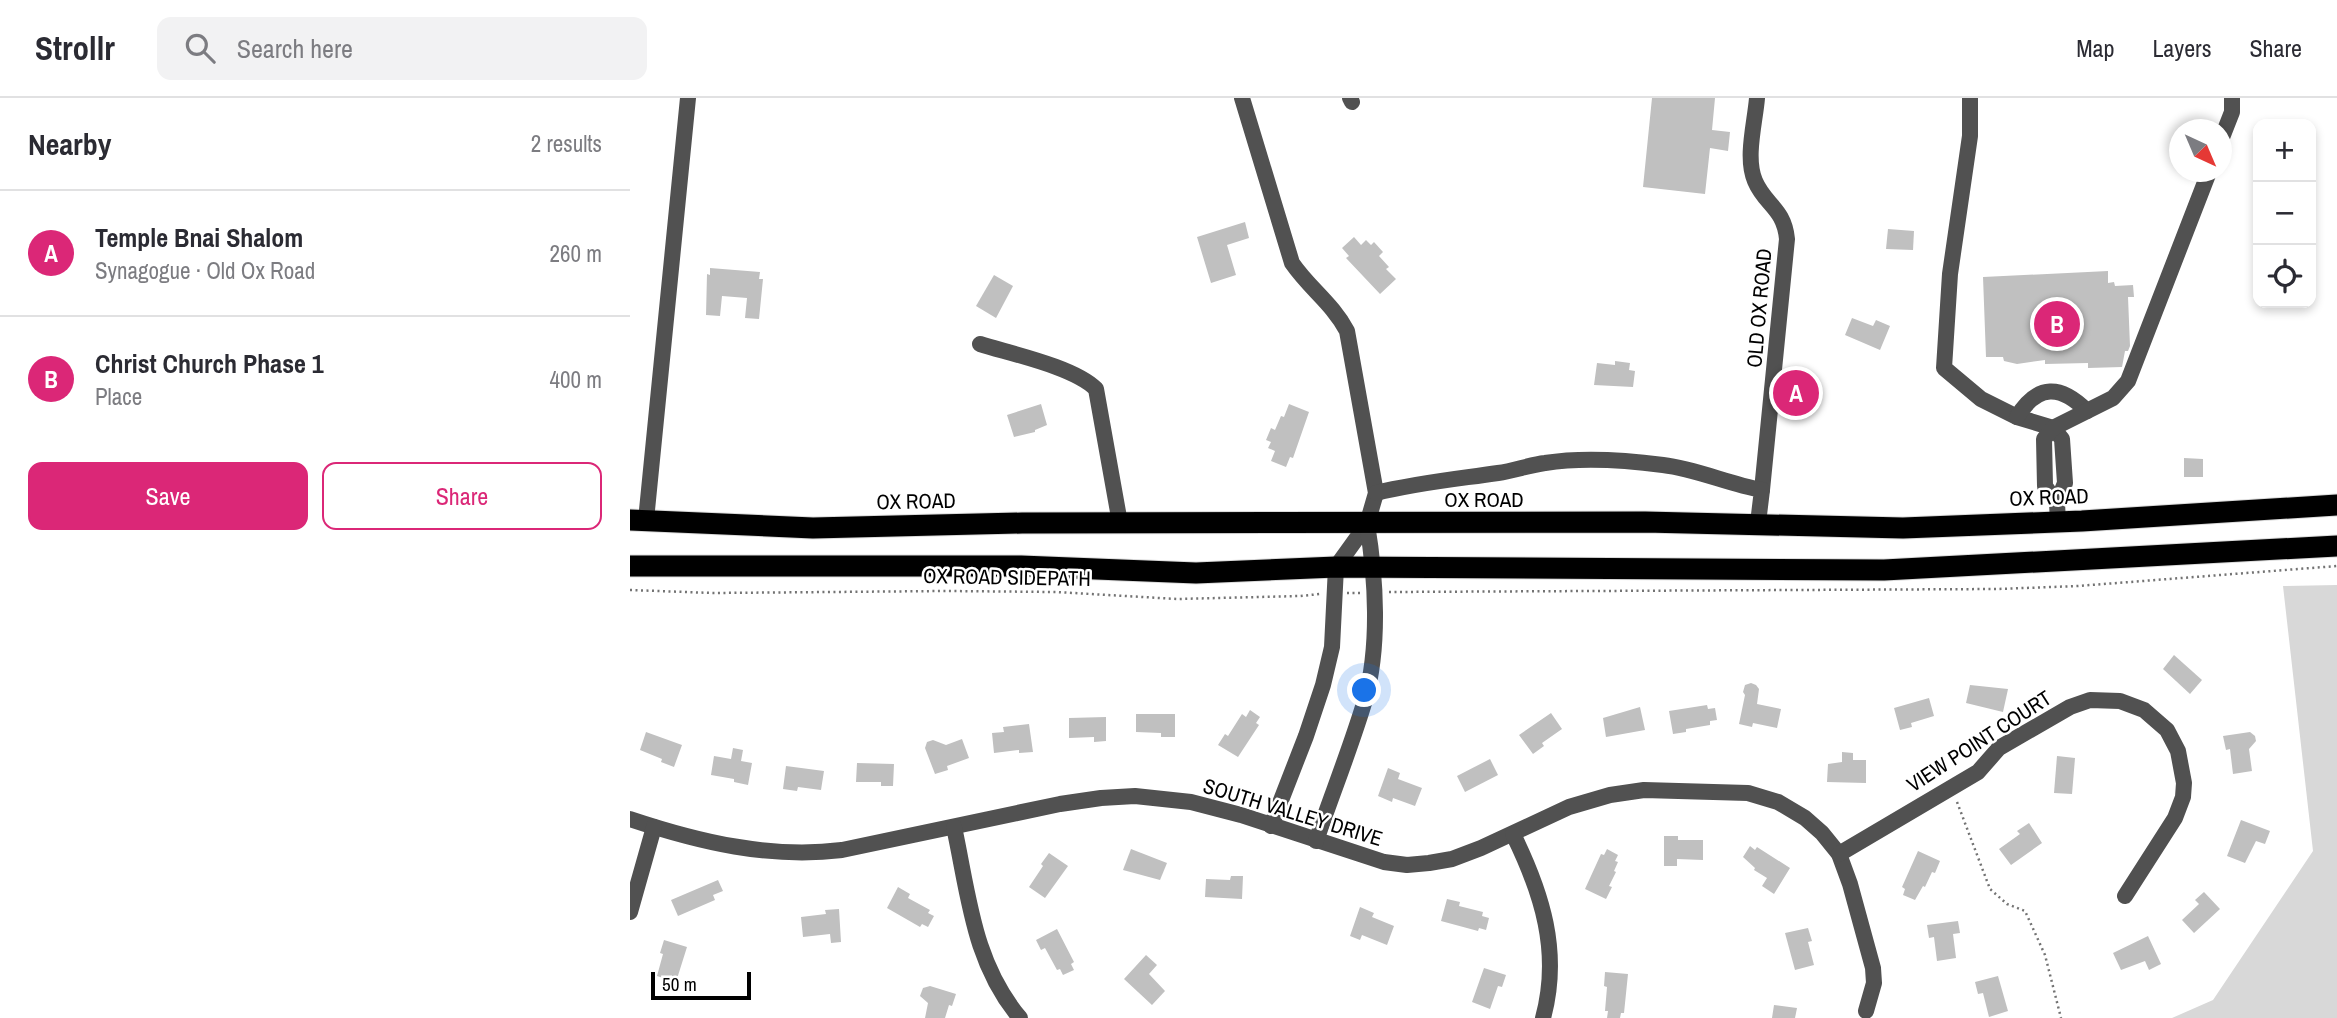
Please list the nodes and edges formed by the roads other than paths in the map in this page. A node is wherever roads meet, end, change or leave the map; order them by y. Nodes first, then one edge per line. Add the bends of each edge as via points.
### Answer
1 (688, 98) edge
2 (1241, 98) edge
3 (1757, 98) edge
4 (1970, 98) edge
5 (2232, 98) edge
6 (2229, 119) edge
7 (2205, 182) edge
8 (980, 344) dead end
9 (2087, 411) junction
10 (2017, 417) junction
11 (2053, 428) junction
12 (1762, 489) junction
13 (1376, 493) junction
14 (2337, 505) edge
15 (2058, 512) junction
16 (638, 520) edge
17 (1120, 523) junction
18 (1758, 523) junction
19 (1367, 524) junction
20 (2337, 546) edge
21 (2061, 561) junction
22 (630, 566) edge
23 (1336, 567) junction
24 (1374, 568) junction
25 (630, 819) edge
26 (1271, 826) junction
27 (654, 827) junction
28 (954, 827) junction
29 (1513, 834) junction
30 (1316, 841) junction
31 (1839, 854) junction
32 (2125, 897) dead end
33 (630, 912) edge
34 (1866, 1011) dead end
35 (1020, 1018) edge
36 (1543, 1018) edge

1 - 16 street
2 - 13 street via 1286,248 1301,276 1347,331
3 - 12 street, OLD OX ROAD via 1752,170 1758,187 1782,218 1787,239
4 - 10 street via 1970,136 1950,274 1944,368 1981,399
5 - 6 street
7 - 9 street via 2128,381 2113,398
8 - 17 street via 1071,373 1096,389
9 - 10 street via 2073,397 2058,391 2041,393 2025,404
9 - 11 street
10 - 11 street
11 - 15 street via 2044,439 2045,486
12 - 13 street via 1733,485 1684,468 1579,461 1421,482
12 - 18 street, OLD OX ROAD
13 - 19 street
14 - 15 highway, OX ROAD
15 - 18 highway, OX ROAD via 1903,528
15 - 21 highway
16 - 17 highway, OX ROAD via 813,528
17 - 19 highway, OX ROAD
18 - 19 highway, OX ROAD
19 - 23 street
19 - 24 street
20 - 21 highway
21 - 24 highway via 1884,570
22 - 23 highway via 1021,566 1196,573
23 - 24 highway
23 - 26 street via 1332,647 1323,685
24 - 30 street via 1373,651 1366,698
25 - 27 street, SOUTH VALLEY DRIVE
26 - 28 street, SOUTH VALLEY DRIVE via 1191,802 1136,796 1060,804
26 - 30 street, SOUTH VALLEY DRIVE
27 - 28 street, SOUTH VALLEY DRIVE via 747,849 796,854 842,850
27 - 33 street
28 - 35 street via 984,960
29 - 30 street, SOUTH VALLEY DRIVE via 1452,859 1407,865 1365,858
29 - 31 street, SOUTH VALLEY DRIVE via 1569,807 1610,794 1731,791 1760,796 1792,810 1822,833
29 - 36 street via 1541,898 1547,928 1550,971
31 - 32 street, VIEW POINT COURT via 1978,772 2000,748 2081,702 2120,701 2144,710 2167,730 2179,751 2184,774 2183,797 2175,818
31 - 34 street, SOUTH VALLEY DRIVE via 1873,968

